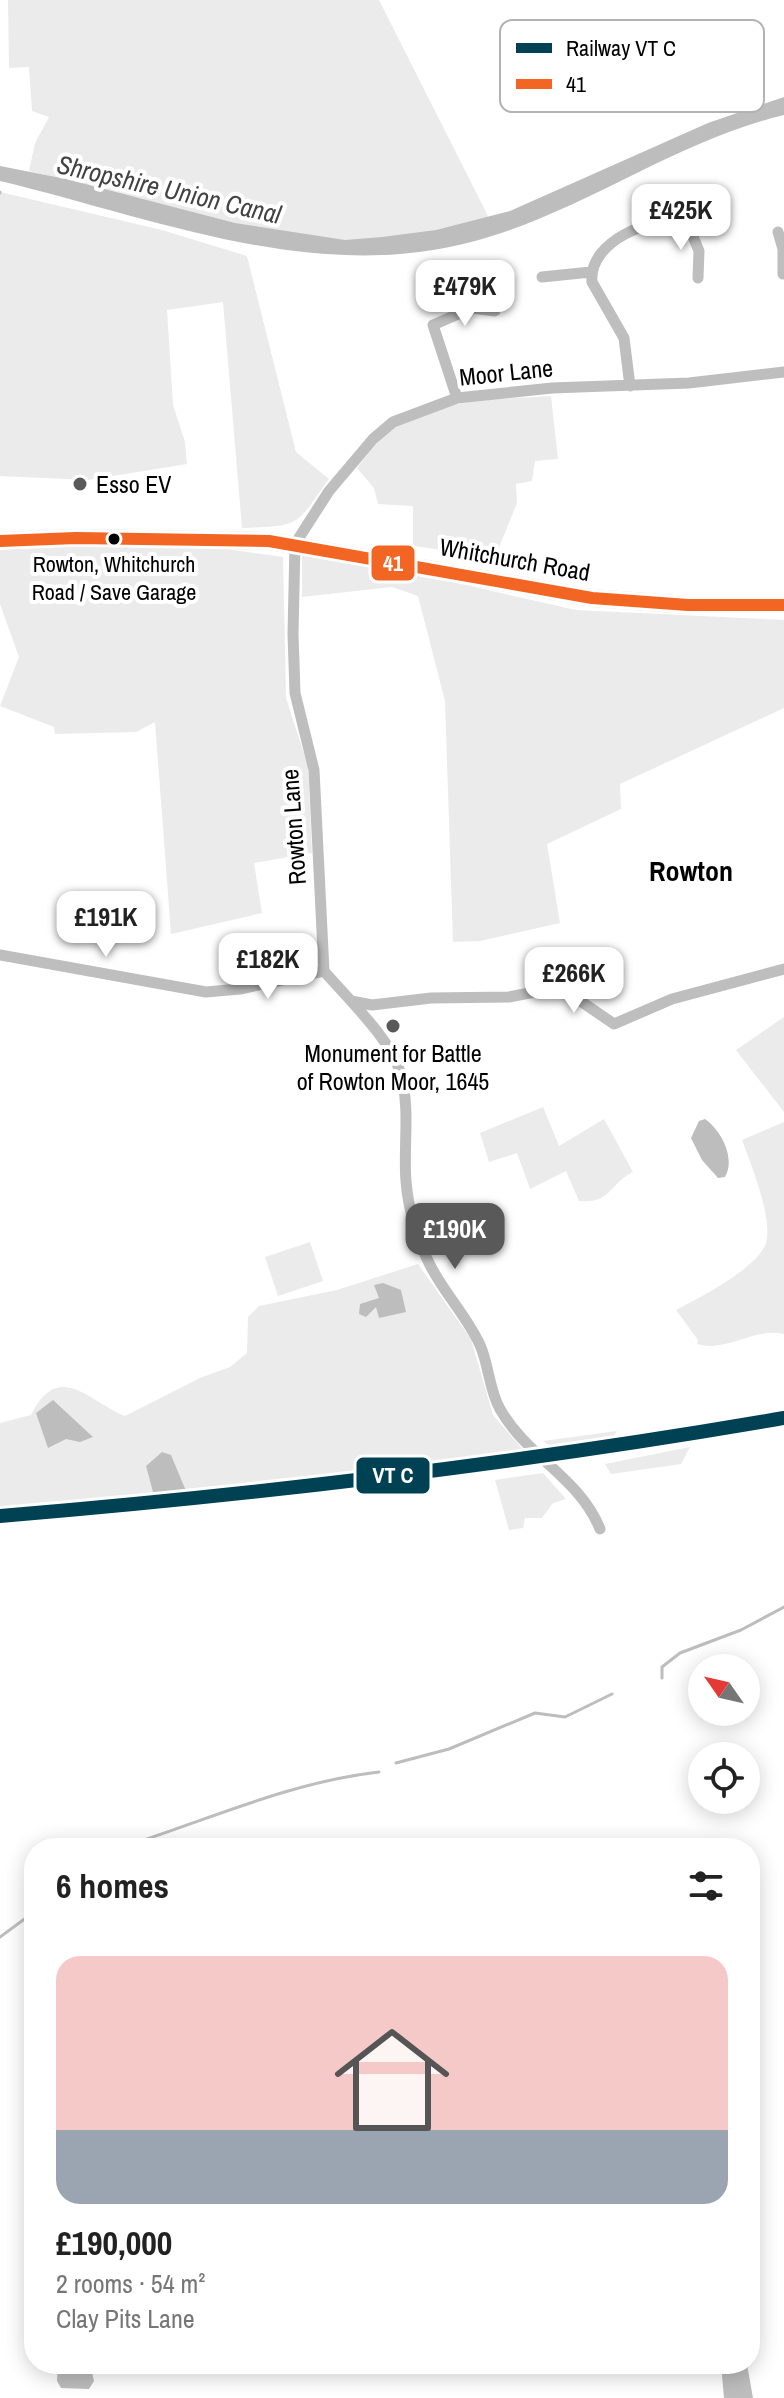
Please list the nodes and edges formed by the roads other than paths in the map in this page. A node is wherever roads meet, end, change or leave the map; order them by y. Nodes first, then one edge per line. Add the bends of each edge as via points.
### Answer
1 (710, 194) dead end
2 (687, 222) junction
3 (778, 232) dead end
4 (784, 249) edge
5 (591, 272) junction
6 (783, 274) edge
7 (542, 277) dead end
8 (698, 278) dead end
9 (495, 311) dead end
10 (784, 372) edge
11 (630, 386) junction
12 (457, 398) junction
13 (0, 541) edge
14 (295, 544) junction
15 (784, 605) edge
16 (0, 955) edge
17 (784, 969) edge
18 (324, 971) junction
19 (351, 1000) junction
20 (600, 1529) dead end

1 - 2 street
2 - 5 street via 669,218 620,238 600,251
2 - 8 street via 699,251
3 - 4 street
4 - 6 street
5 - 7 street
5 - 11 street via 595,292 624,338
9 - 12 street via 472,308 433,325
10 - 11 street, Moor Lane
11 - 12 street, Moor Lane
12 - 14 street, Moor Lane via 415,411 373,439 329,491
13 - 14 highway, Whitchurch Road via 195,538
14 - 15 highway, Whitchurch Road via 592,598
14 - 18 street, Rowton Lane via 295,693 314,770
16 - 18 street via 206,992
17 - 19 street via 672,999 614,1024 560,987 509,997 372,1005
18 - 19 street
19 - 20 street via 400,1071 410,1210 429,1263 481,1347 500,1410 564,1475

